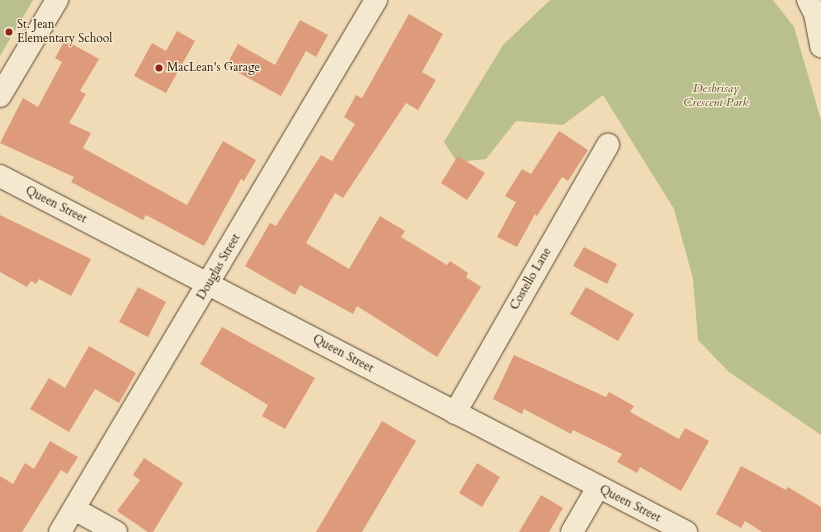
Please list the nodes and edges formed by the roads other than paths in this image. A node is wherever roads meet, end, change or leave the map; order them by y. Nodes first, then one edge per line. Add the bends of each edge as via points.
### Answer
1 (57, 0) edge
2 (376, 0) edge
3 (808, 0) edge
4 (821, 46) edge
5 (0, 96) edge
6 (608, 146) dead end
7 (0, 176) edge
8 (210, 283) junction
9 (455, 413) junction
10 (598, 487) junction
11 (74, 509) junction
12 (60, 532) edge
13 (116, 532) edge
14 (572, 532) edge
15 (686, 532) edge

1 - 5 street
2 - 8 street, Douglas Street
3 - 4 street via 815,14
6 - 9 street, Costello Lane
7 - 8 street, Queen Street
8 - 9 street, Queen Street
8 - 11 street, Douglas Street
9 - 10 street, Queen Street
10 - 14 street
10 - 15 street, Queen Street
11 - 12 street, Douglas Street
11 - 13 street

